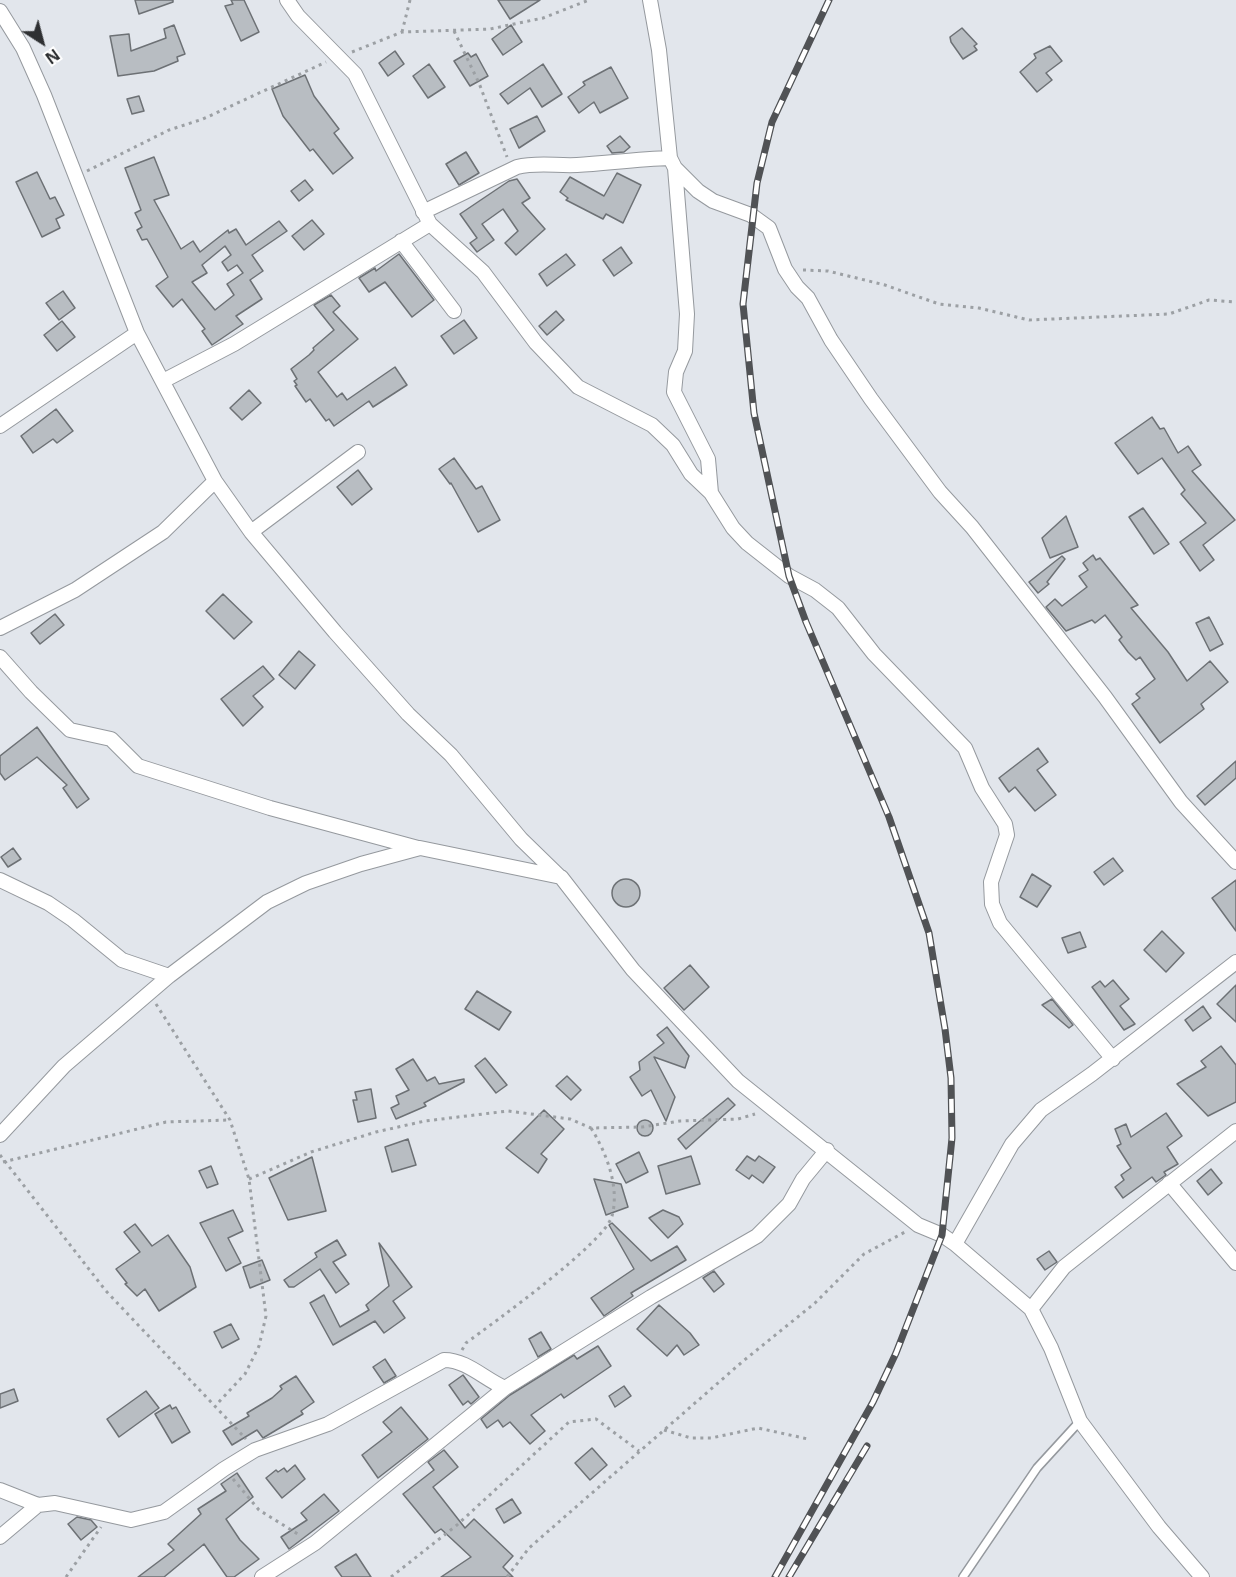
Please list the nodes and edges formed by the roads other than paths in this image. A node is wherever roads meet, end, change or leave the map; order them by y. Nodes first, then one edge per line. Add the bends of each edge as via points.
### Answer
1 (287, 0) edge
2 (650, 0) edge
3 (0, 11) edge
4 (673, 163) junction
5 (423, 212) junction
6 (430, 224) junction
7 (401, 241) junction
8 (454, 311) dead end
9 (137, 333) junction
10 (163, 381) junction
11 (0, 426) edge
12 (358, 452) dead end
13 (215, 481) junction
14 (711, 493) junction
15 (251, 532) junction
16 (0, 628) edge
17 (0, 657) edge
18 (420, 848) junction
19 (1236, 862) edge
20 (561, 877) junction
21 (0, 880) edge
22 (1236, 962) edge
23 (169, 976) junction
24 (1113, 1059) junction
25 (1236, 1131) edge
26 (0, 1135) edge
27 (827, 1150) junction
28 (1169, 1184) junction
29 (955, 1244) junction
30 (1236, 1263) edge
31 (1031, 1309) junction
32 (505, 1388) junction
33 (1080, 1421) junction
34 (0, 1490) edge
35 (38, 1505) junction
36 (0, 1537) edge
37 (262, 1577) edge
38 (963, 1577) edge
39 (1202, 1577) edge

1 - 5 street via 354,74
2 - 4 street
3 - 9 street via 23,48
4 - 5 street via 631,159 571,165 530,164
4 - 14 street via 687,314 685,351 676,372 674,392 708,459
4 - 19 street via 713,201 751,215 768,228 796,287 808,298 871,399 940,492 1105,697 1181,802
5 - 6 street
6 - 7 street
6 - 14 street via 483,273 563,373 595,398 652,425
7 - 8 street
7 - 10 street via 234,344
9 - 10 street
9 - 11 street
10 - 13 street
12 - 15 street
13 - 15 street
13 - 16 street via 163,532 75,590
14 - 24 street via 747,543 838,608 874,654 965,748 982,788 1005,824 1007,836 991,882 992,904 1000,922
15 - 20 street via 408,714 451,754 521,840
17 - 18 street via 70,730 111,739 138,765 270,808
18 - 20 street
18 - 23 street via 306,883 267,902
20 - 27 street via 633,970 738,1081
21 - 23 street via 48,903 122,960
22 - 24 street
23 - 26 street via 64,1066
24 - 29 street via 1041,1110 1012,1144
25 - 28 street
27 - 29 street via 918,1225
27 - 32 street via 789,1204 757,1236
28 - 30 street
28 - 31 street via 1064,1267
29 - 31 street
31 - 33 street
32 - 35 street via 456,1360 444,1360 328,1424 255,1450 164,1512 131,1520 55,1503
32 - 37 street via 315,1544
33 - 38 lane via 1037,1468
33 - 39 street via 1159,1527
34 - 35 street
35 - 36 street

